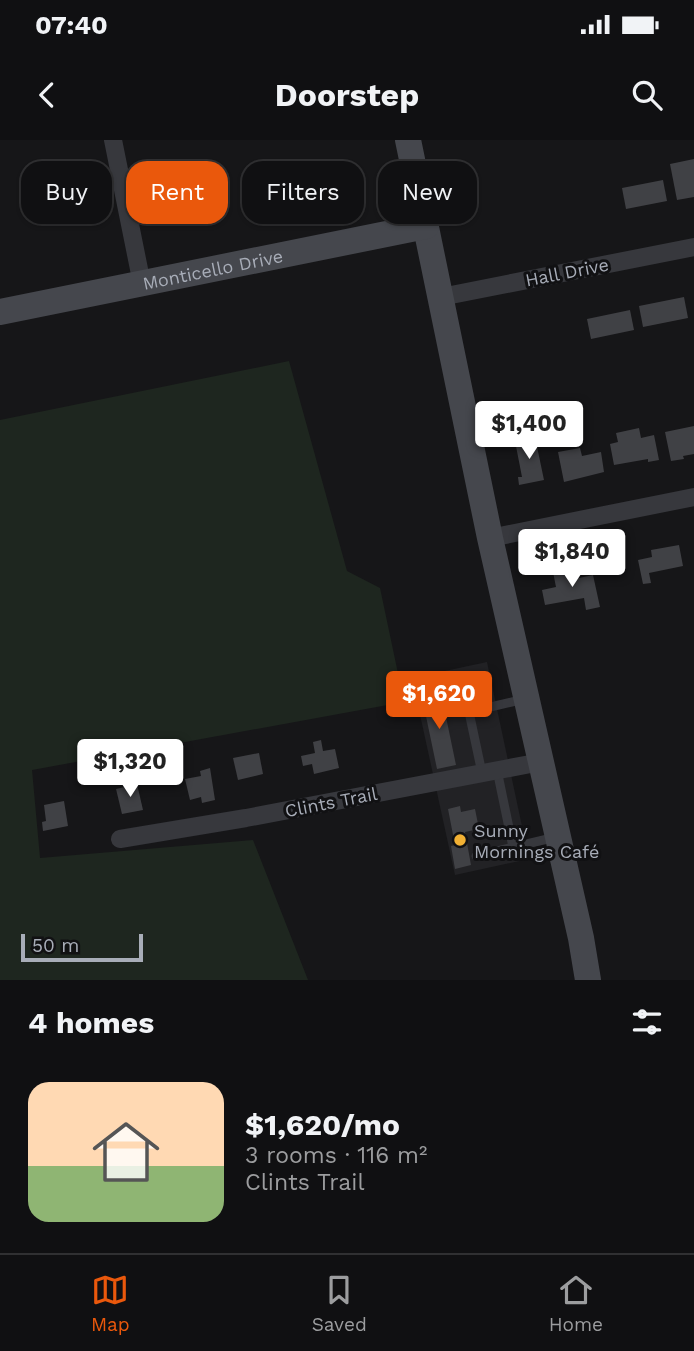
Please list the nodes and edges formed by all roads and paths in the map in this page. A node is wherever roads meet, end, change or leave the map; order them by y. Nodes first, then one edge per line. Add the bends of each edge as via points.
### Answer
1 (113, 140) edge
2 (408, 140) edge
3 (426, 226) junction
4 (694, 247) edge
5 (142, 284) junction
6 (441, 297) junction
7 (0, 312) edge
8 (694, 497) edge
9 (490, 538) junction
10 (527, 698) junction
11 (541, 762) junction
12 (489, 772) junction
13 (559, 837) junction
14 (120, 839) dead end
15 (513, 847) junction
16 (476, 856) dead end
17 (588, 980) edge

1 - 5 street
2 - 3 main road
3 - 5 main road, Monticello Drive
3 - 6 main road
4 - 6 street, Hall Drive
5 - 7 main road, Monticello Drive
6 - 9 main road
8 - 9 street
9 - 10 main road
10 - 11 main road
10 - 12 lane via 468,712
11 - 12 street, Clints Trail
11 - 13 main road
12 - 14 street, Clints Trail
12 - 15 lane
13 - 15 lane
13 - 17 main road
15 - 16 lane

